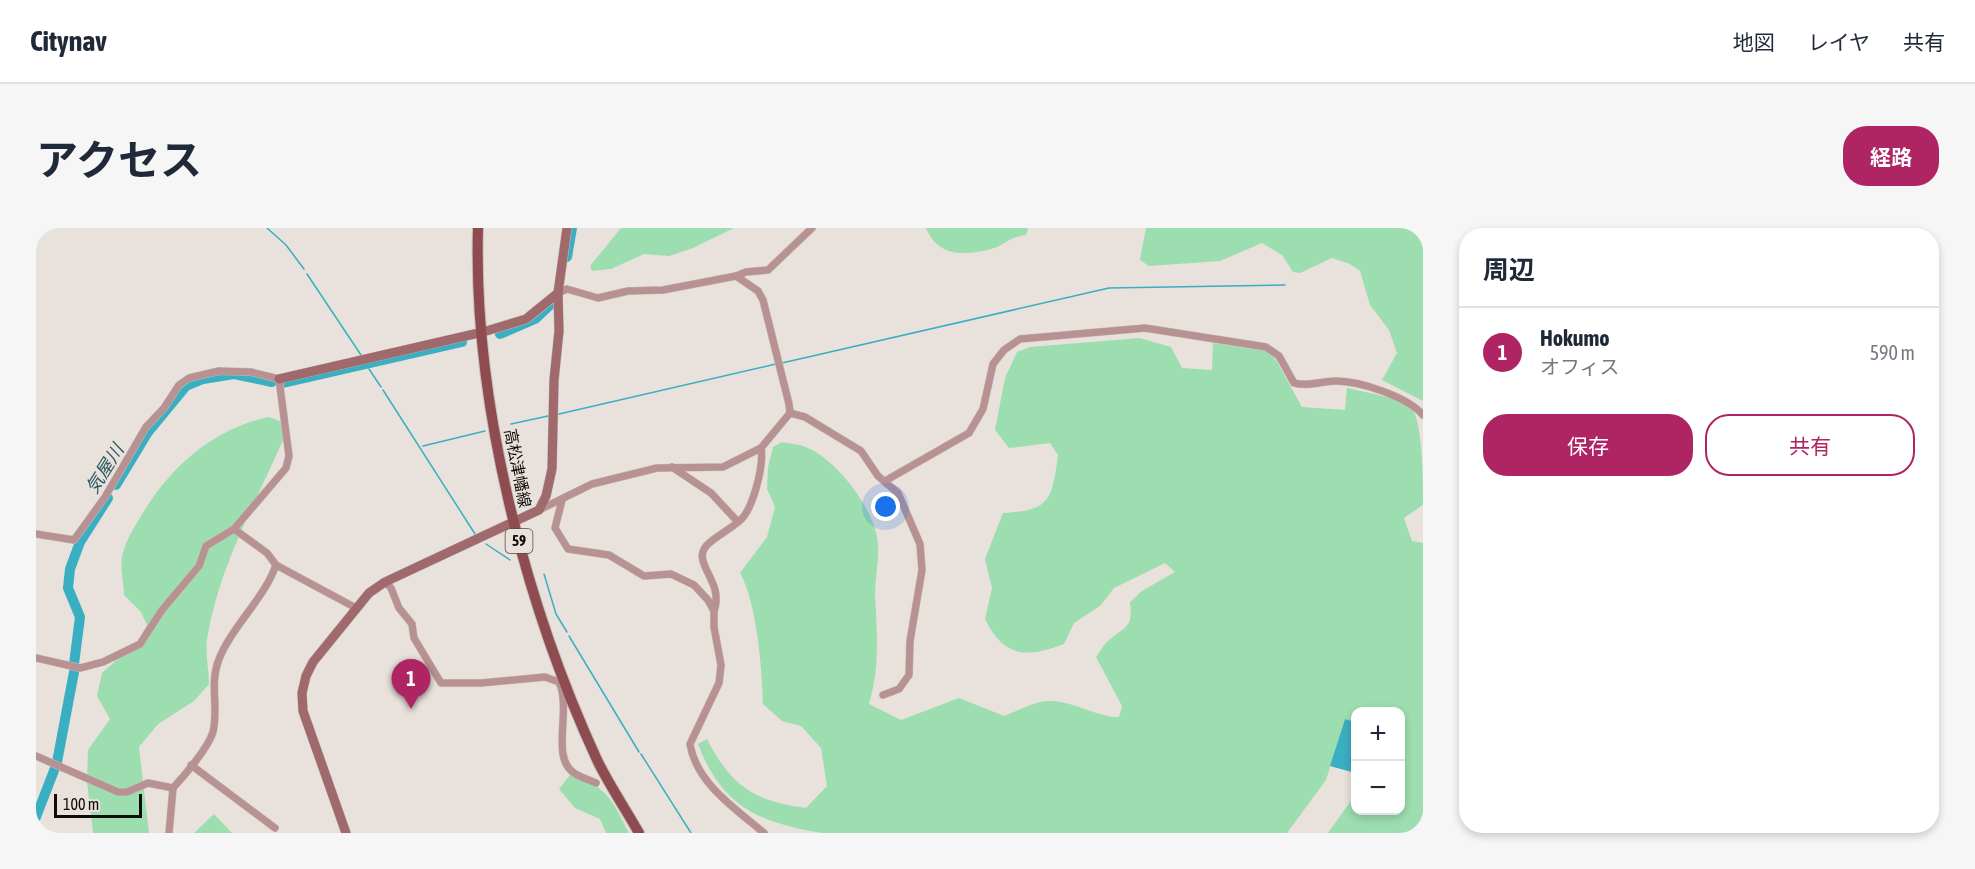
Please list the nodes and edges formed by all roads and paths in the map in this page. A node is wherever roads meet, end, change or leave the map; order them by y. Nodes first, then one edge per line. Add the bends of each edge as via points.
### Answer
1 (478, 228) edge
2 (567, 228) edge
3 (812, 228) edge
4 (736, 276) junction
5 (558, 293) junction
6 (483, 332) junction
7 (279, 378) junction
8 (790, 413) junction
9 (1423, 415) edge
10 (761, 448) junction
11 (672, 467) junction
12 (885, 481) junction
13 (562, 500) junction
14 (539, 510) junction
15 (513, 522) junction
16 (738, 522) junction
17 (234, 529) junction
18 (36, 534) edge
19 (276, 565) junction
20 (385, 582) junction
21 (356, 608) junction
22 (714, 611) junction
23 (36, 658) edge
24 (883, 695) dead end
25 (576, 709) junction
26 (565, 713) junction
27 (36, 756) edge
28 (191, 765) junction
29 (596, 783) dead end
30 (174, 788) junction
31 (275, 828) dead end
32 (169, 833) edge
33 (346, 833) edge
34 (639, 833) edge
35 (764, 833) edge

1 - 6 main road, 高松津幡線 / 59
2 - 5 street
3 - 4 street via 768,270
4 - 5 street via 597,298 567,289
4 - 8 street via 758,291 763,300
5 - 6 street via 526,319
5 - 14 street via 552,469
6 - 7 street
6 - 15 main road, 高松津幡線 / 59 via 494,431
7 - 17 street via 289,456 286,468
7 - 18 street via 219,371 184,382 146,427 105,497 74,540
8 - 10 street
8 - 12 street via 805,417 861,451
9 - 12 street via 1412,402 1391,394 1337,381 1304,386 1294,383 1279,356 1266,347 1144,328 1020,339 993,364 983,410 969,433
10 - 11 street via 723,466
10 - 16 street via 755,494 744,518
11 - 13 street via 592,484
11 - 16 street via 711,493
12 - 24 street via 898,493 920,544 922,570 910,641 909,675 899,689
13 - 14 street
13 - 22 street via 555,528 568,549 617,558 644,576 671,574 700,590
14 - 15 street
15 - 20 street
15 - 25 main road, 高松津幡線 / 59
16 - 22 street via 709,543 703,554 703,563 717,592
17 - 19 street via 267,553
17 - 23 street via 206,546 199,566 140,644 80,668
19 - 21 street
19 - 28 street via 270,582 219,658 213,689 213,732
20 - 21 street
20 - 26 street via 412,624 414,638 441,683 551,677 561,685
21 - 33 street via 313,662 302,693 303,711
22 - 35 street via 720,683 690,744 691,752 714,791
25 - 26 street
25 - 34 main road, 高松津幡線 / 59 via 599,764
26 - 29 street via 563,759 574,773
27 - 30 street via 118,792 148,783
28 - 30 street
28 - 31 street
30 - 32 street

